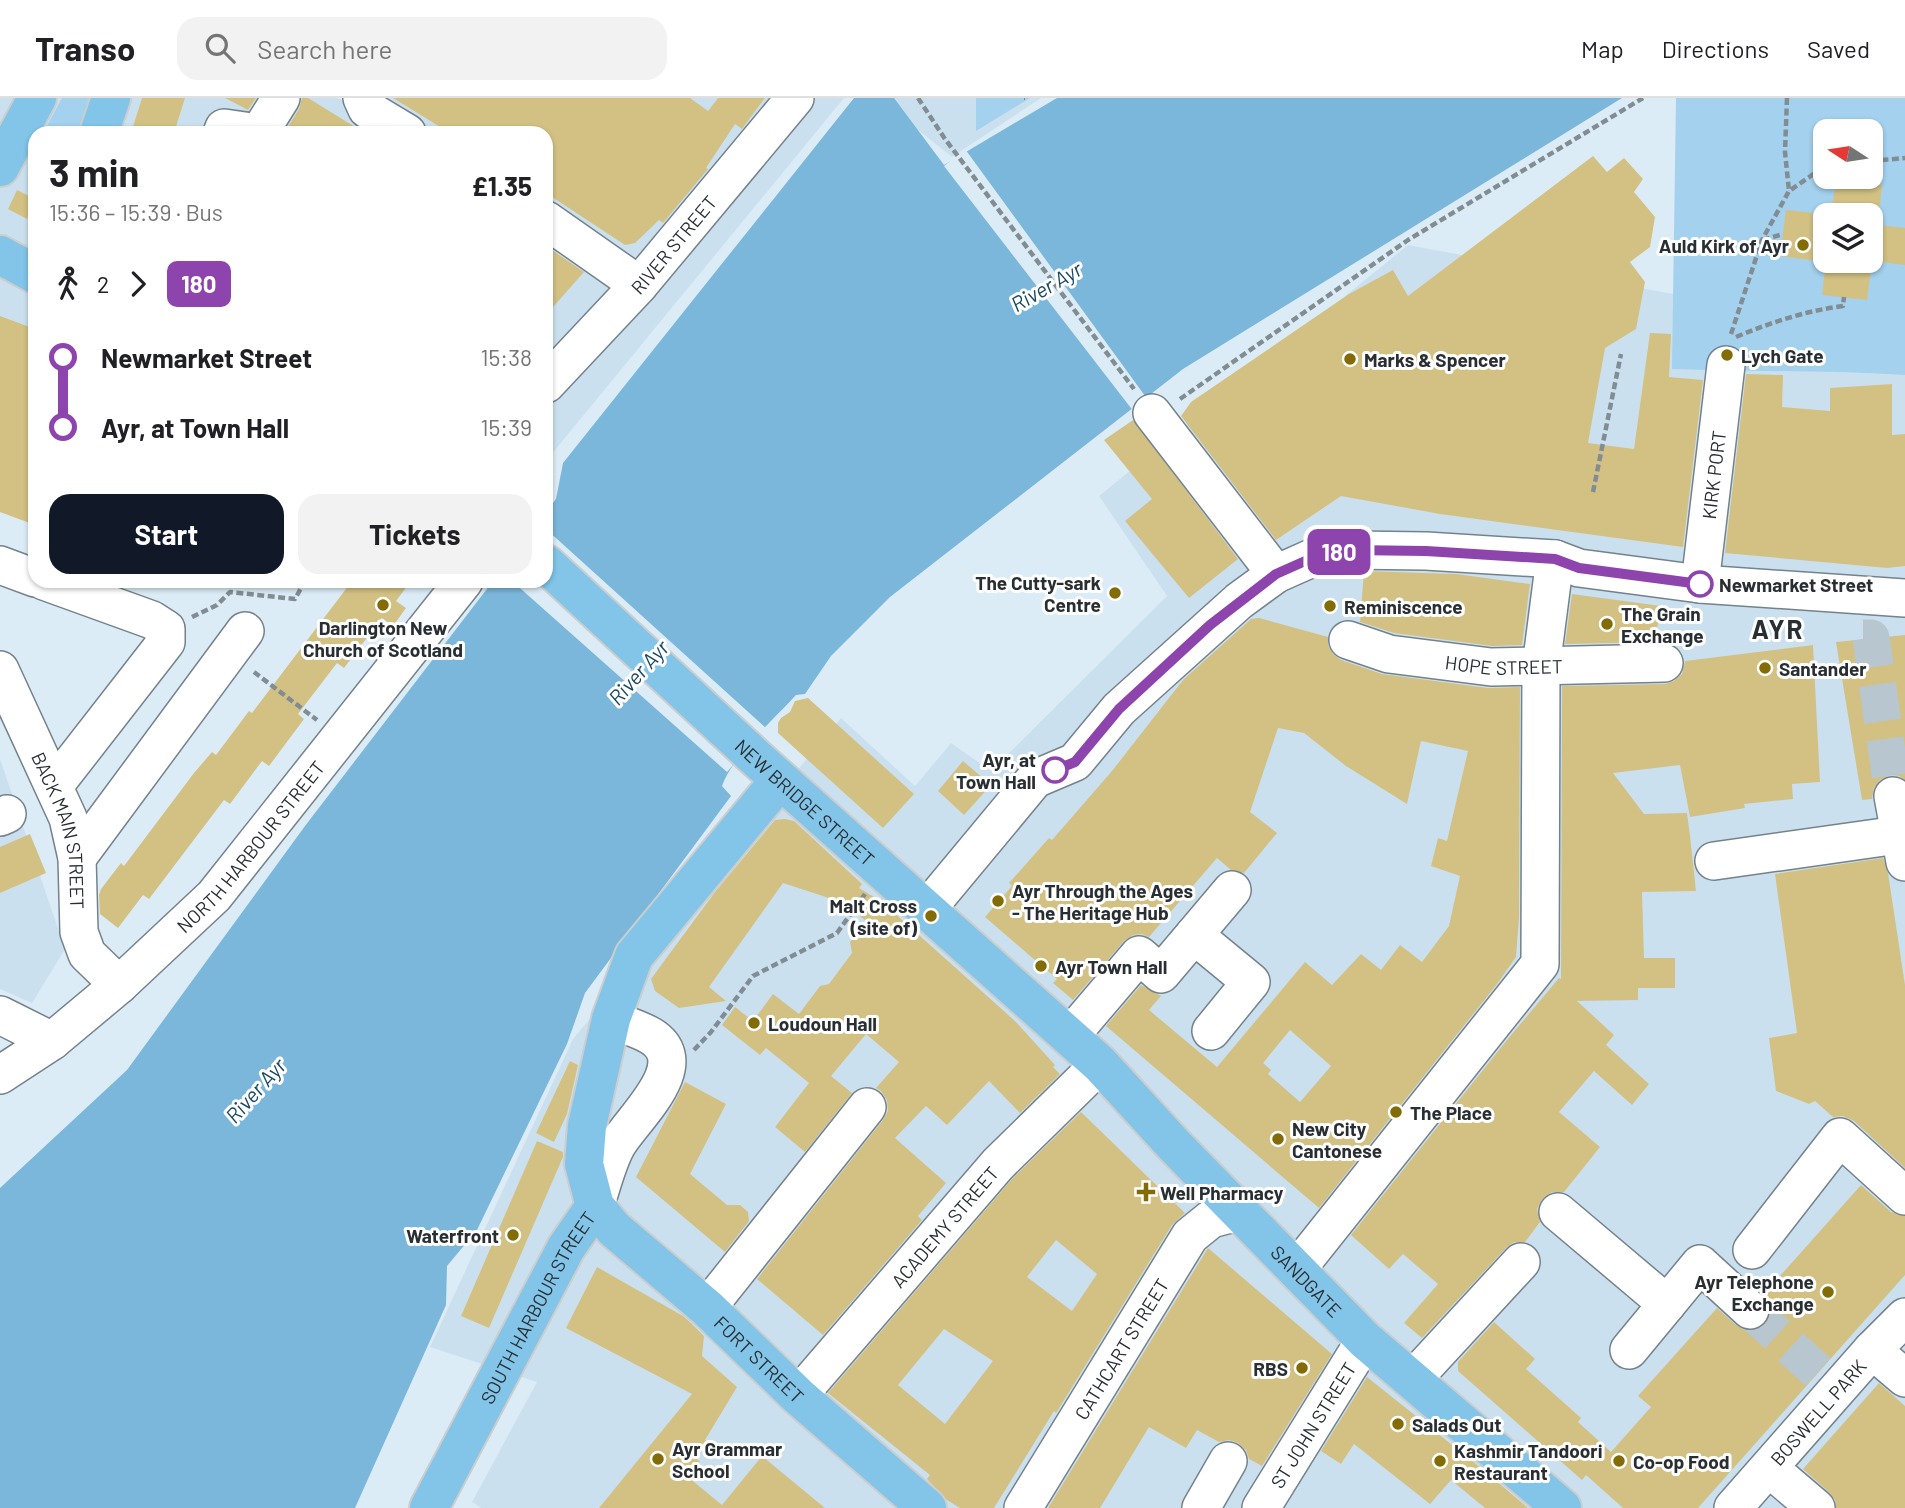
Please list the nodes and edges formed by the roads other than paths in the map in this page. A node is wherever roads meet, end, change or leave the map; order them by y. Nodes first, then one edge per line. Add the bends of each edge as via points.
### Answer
1 (37, 98) edge
2 (111, 98) edge
3 (281, 98) edge
4 (362, 98) edge
5 (795, 98) edge
6 (101, 126) edge
7 (263, 126) edge
8 (395, 126) edge
9 (0, 167) edge
10 (553, 225) edge
11 (0, 255) edge
12 (28, 270) edge
13 (639, 285) junction
14 (1726, 365) dead end
15 (553, 377) edge
16 (1165, 407) road end
17 (1555, 559) junction
18 (0, 565) edge
19 (553, 570) edge
20 (1276, 574) junction
21 (28, 575) edge
22 (1700, 584) junction
23 (63, 588) edge
24 (458, 588) edge
25 (1905, 598) edge
26 (1348, 640) dead end
27 (237, 641) road end
28 (1664, 663) dead end
29 (1541, 667) junction
30 (0, 670) edge
31 (768, 770) junction
32 (54, 786) junction
33 (1893, 796) tunnel mouth
34 (1902, 848) edge
35 (77, 858) junction
36 (1714, 861) dead end
37 (1232, 890) dead end
38 (926, 909) junction
39 (1194, 935) junction
40 (119, 985) junction
41 (0, 1015) edge
42 (611, 1019) junction
43 (1211, 1031) dead end
44 (1070, 1036) junction
45 (52, 1041) junction
46 (1100, 1064) junction
47 (0, 1075) edge
48 (867, 1107) dead end
49 (1905, 1196) edge
50 (595, 1206) junction
51 (1238, 1212) junction
52 (1558, 1212) dead end
53 (1752, 1250) dead end
54 (1521, 1262) dead end
55 (1297, 1269) junction
56 (1667, 1304) junction
57 (707, 1308) junction
58 (1750, 1310) tunnel mouth
59 (1905, 1317) edge
60 (1365, 1340) junction
61 (1629, 1350) dead end
62 (1872, 1350) junction
63 (1905, 1378) edge
64 (1412, 1380) junction
65 (798, 1396) junction
66 (1228, 1461) dead end
67 (1769, 1468) junction
68 (429, 1508) edge
69 (928, 1508) edge
70 (1023, 1508) edge
71 (1201, 1508) edge
72 (1261, 1508) edge
73 (1562, 1508) edge
74 (1733, 1508) edge
75 (1816, 1508) edge

1 - 9 main road
2 - 6 main road
3 - 7 street
4 - 8 street via 367,109
5 - 13 street, RIVER STREET
10 - 13 street
11 - 12 main road
13 - 15 street, RIVER STREET
14 - 22 street, KIRK PORT
16 - 20 street
17 - 20 street via 1350,550 1312,558
17 - 22 street via 1579,568
17 - 29 street
18 - 21 street
19 - 31 main road, NEW BRIDGE STREET
20 - 38 street via 1210,625 1119,709 1075,762 1035,779
22 - 25 street
23 - 32 street via 152,620 166,629 166,642
24 - 40 street, NORTH HARBOUR STREET via 214,896
26 - 29 street, HOPE STREET via 1390,654 1491,667
27 - 35 street
28 - 29 street, HOPE STREET
29 - 55 street via 1540,964
30 - 32 street, BACK MAIN STREET
31 - 38 main road
31 - 38 main road, NEW BRIDGE STREET
31 - 42 main road, SOUTH HARBOUR STREET via 634,956
32 - 35 street, BACK MAIN STREET via 68,818
33 - 34 street
34 - 36 street
35 - 40 street, BACK MAIN STREET via 79,932 87,954
37 - 39 street
38 - 44 main road, NEW BRIDGE STREET
39 - 43 street via 1251,982
39 - 44 street via 1161,974 1139,954
40 - 45 street, NORTH HARBOUR STREET
41 - 45 street
42 - 50 main road, SOUTH HARBOUR STREET via 587,1126 584,1164
42 - 50 street via 652,1036 663,1047 667,1064 664,1080 617,1146
44 - 46 main road, SANDGATE
45 - 47 street, NORTH HARBOUR STREET
46 - 51 main road, SANDGATE
46 - 65 street, ACADEMY STREET via 998,1164
48 - 57 street
49 - 53 street via 1840,1137
50 - 57 main road, FORT STREET via 614,1229
50 - 68 main road, SOUTH HARBOUR STREET via 566,1248
51 - 55 main road, SANDGATE
51 - 70 street, CATHCART STREET via 1211,1219 1191,1236
52 - 56 street
54 - 64 street
55 - 60 main road, SANDGATE
56 - 58 street via 1700,1264
56 - 61 street
57 - 65 main road, FORT STREET
59 - 62 street, BOSWELL PARK
60 - 64 main road, SANDGATE
60 - 72 street, ST JOHN STREET
62 - 63 street
62 - 67 street, BOSWELL PARK via 1828,1381
64 - 73 main road, SANDGATE
65 - 69 main road, FORT STREET
66 - 71 street
67 - 74 street, BOSWELL PARK
67 - 75 street

